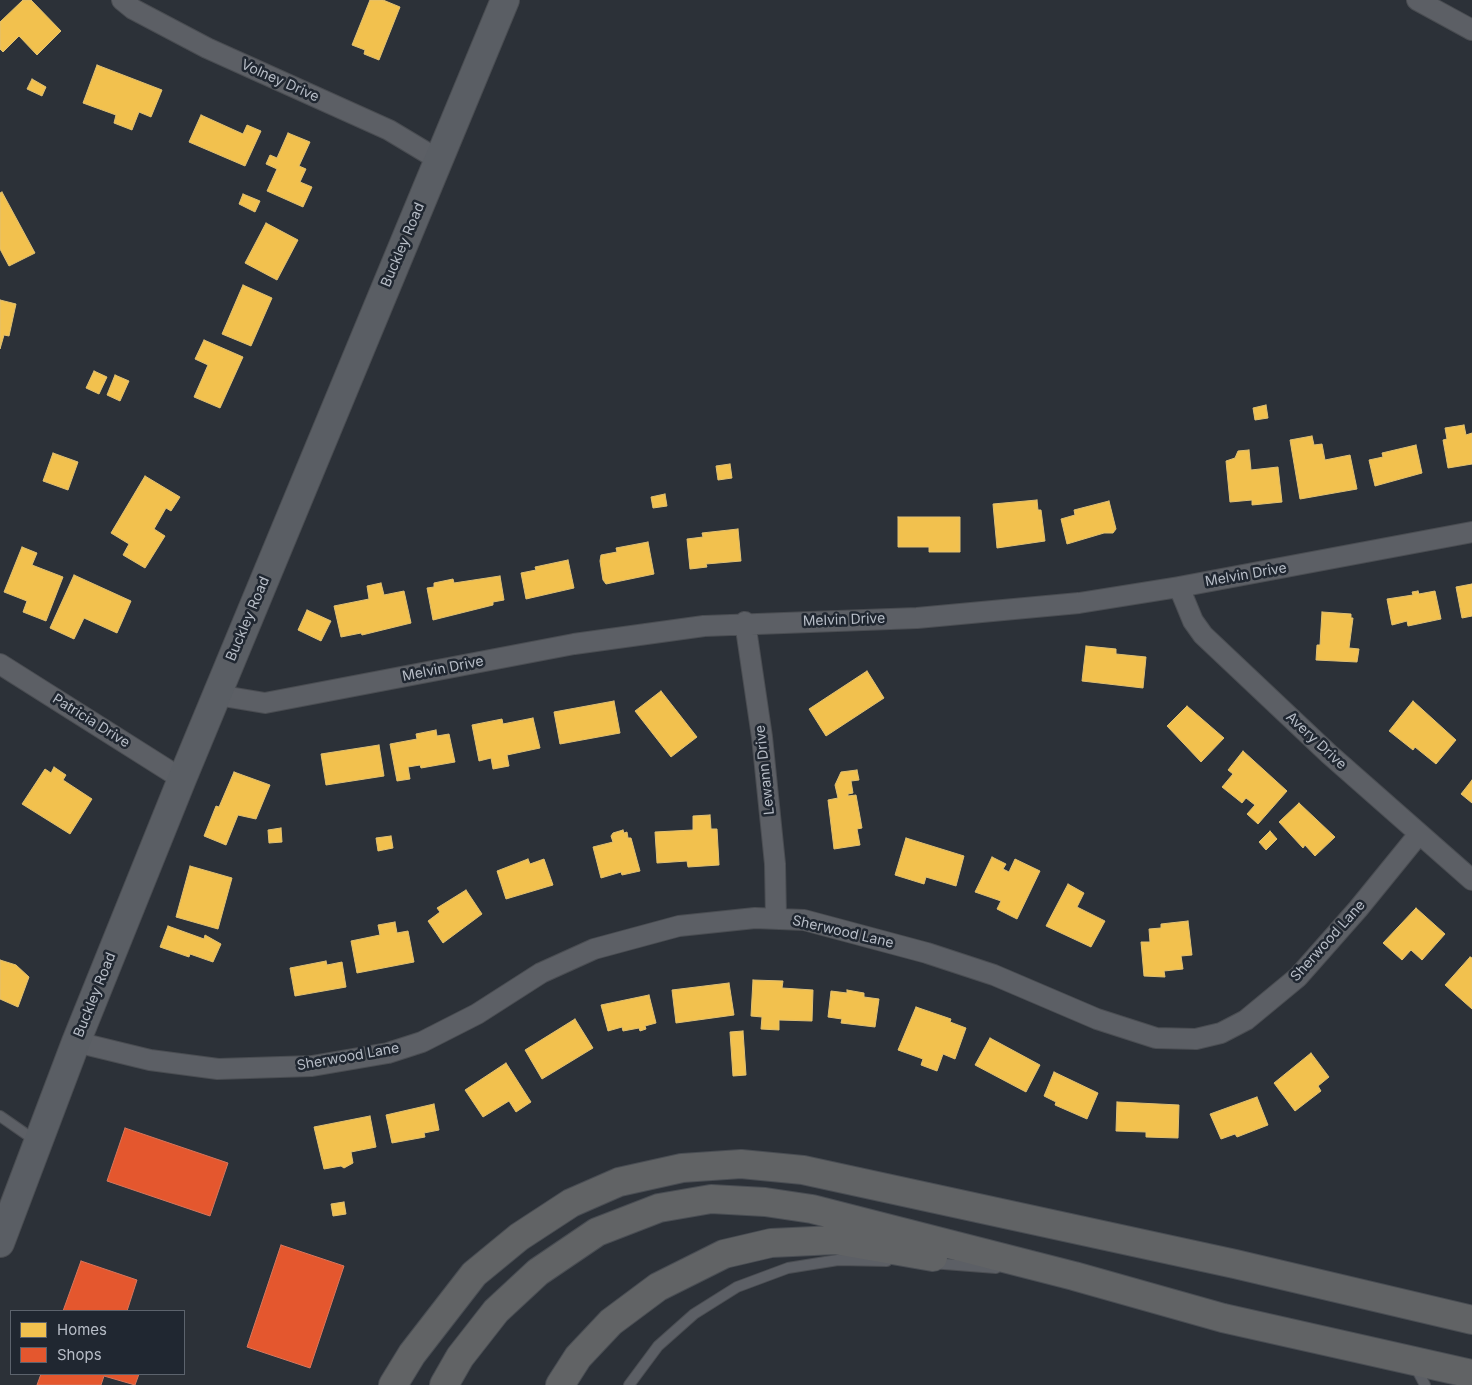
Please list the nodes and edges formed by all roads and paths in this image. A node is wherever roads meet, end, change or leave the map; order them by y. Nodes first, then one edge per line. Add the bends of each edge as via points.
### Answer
1 (122, 0) edge
2 (505, 0) edge
3 (1416, 0) edge
4 (1472, 30) edge
5 (439, 160) junction
6 (1472, 532) edge
7 (1179, 587) junction
8 (745, 622) junction
9 (0, 664) edge
10 (217, 695) junction
11 (182, 779) junction
12 (1419, 834) junction
13 (1472, 880) edge
14 (776, 918) junction
15 (76, 1042) junction
16 (0, 1116) edge
17 (38, 1142) junction
18 (0, 1243) edge
19 (1000, 1268) junction
20 (1074, 1276) junction
21 (1422, 1308) junction
22 (443, 1316) junction
23 (1472, 1320) edge
24 (1472, 1330) edge
25 (1411, 1359) junction
26 (1472, 1368) edge
27 (1472, 1374) edge
28 (394, 1385) edge
29 (411, 1385) edge
30 (444, 1385) edge
31 (560, 1385) edge
32 (629, 1385) edge
33 (1426, 1385) edge

1 - 5 street, Volney Drive via 207,48 389,130
2 - 5 street, Buckley Road
3 - 4 street
5 - 10 street, Buckley Road
6 - 7 street, Melvin Drive
7 - 8 street, Melvin Drive via 1079,603 917,618
7 - 12 street, Avery Drive via 1193,621 1203,635
8 - 10 street, Melvin Drive via 574,644 265,703
8 - 14 street, Lewann Drive via 762,737 773,844
9 - 11 street, Patricia Drive
10 - 11 street, Buckley Road
11 - 15 street, Buckley Road
12 - 13 street, Avery Drive
12 - 14 street, Sherwood Lane via 1298,977 1246,1020 1221,1033 1196,1039 1156,1038 1097,1019 994,975 927,952 804,920
14 - 15 street, Sherwood Lane via 679,926 594,949 541,973 477,1014 422,1042 388,1053 312,1066 218,1069 150,1060
15 - 17 street, Buckley Road
16 - 17 lane
17 - 18 street, Buckley Road
19 - 20 highway
19 - 31 highway via 835,1240 771,1243 724,1254 658,1287 611,1322 578,1358
19 - 32 lane via 838,1260 788,1268 737,1287 694,1314 658,1346
20 - 25 highway via 1223,1318
20 - 30 highway via 812,1209 711,1199 659,1208 597,1232 538,1272 496,1311 460,1357
21 - 22 highway via 803,1170 741,1164 682,1168 619,1182 571,1203 519,1237 474,1274
21 - 23 highway
21 - 24 highway
22 - 28 highway via 412,1354
22 - 29 highway
25 - 26 highway
25 - 27 highway
25 - 33 lane

